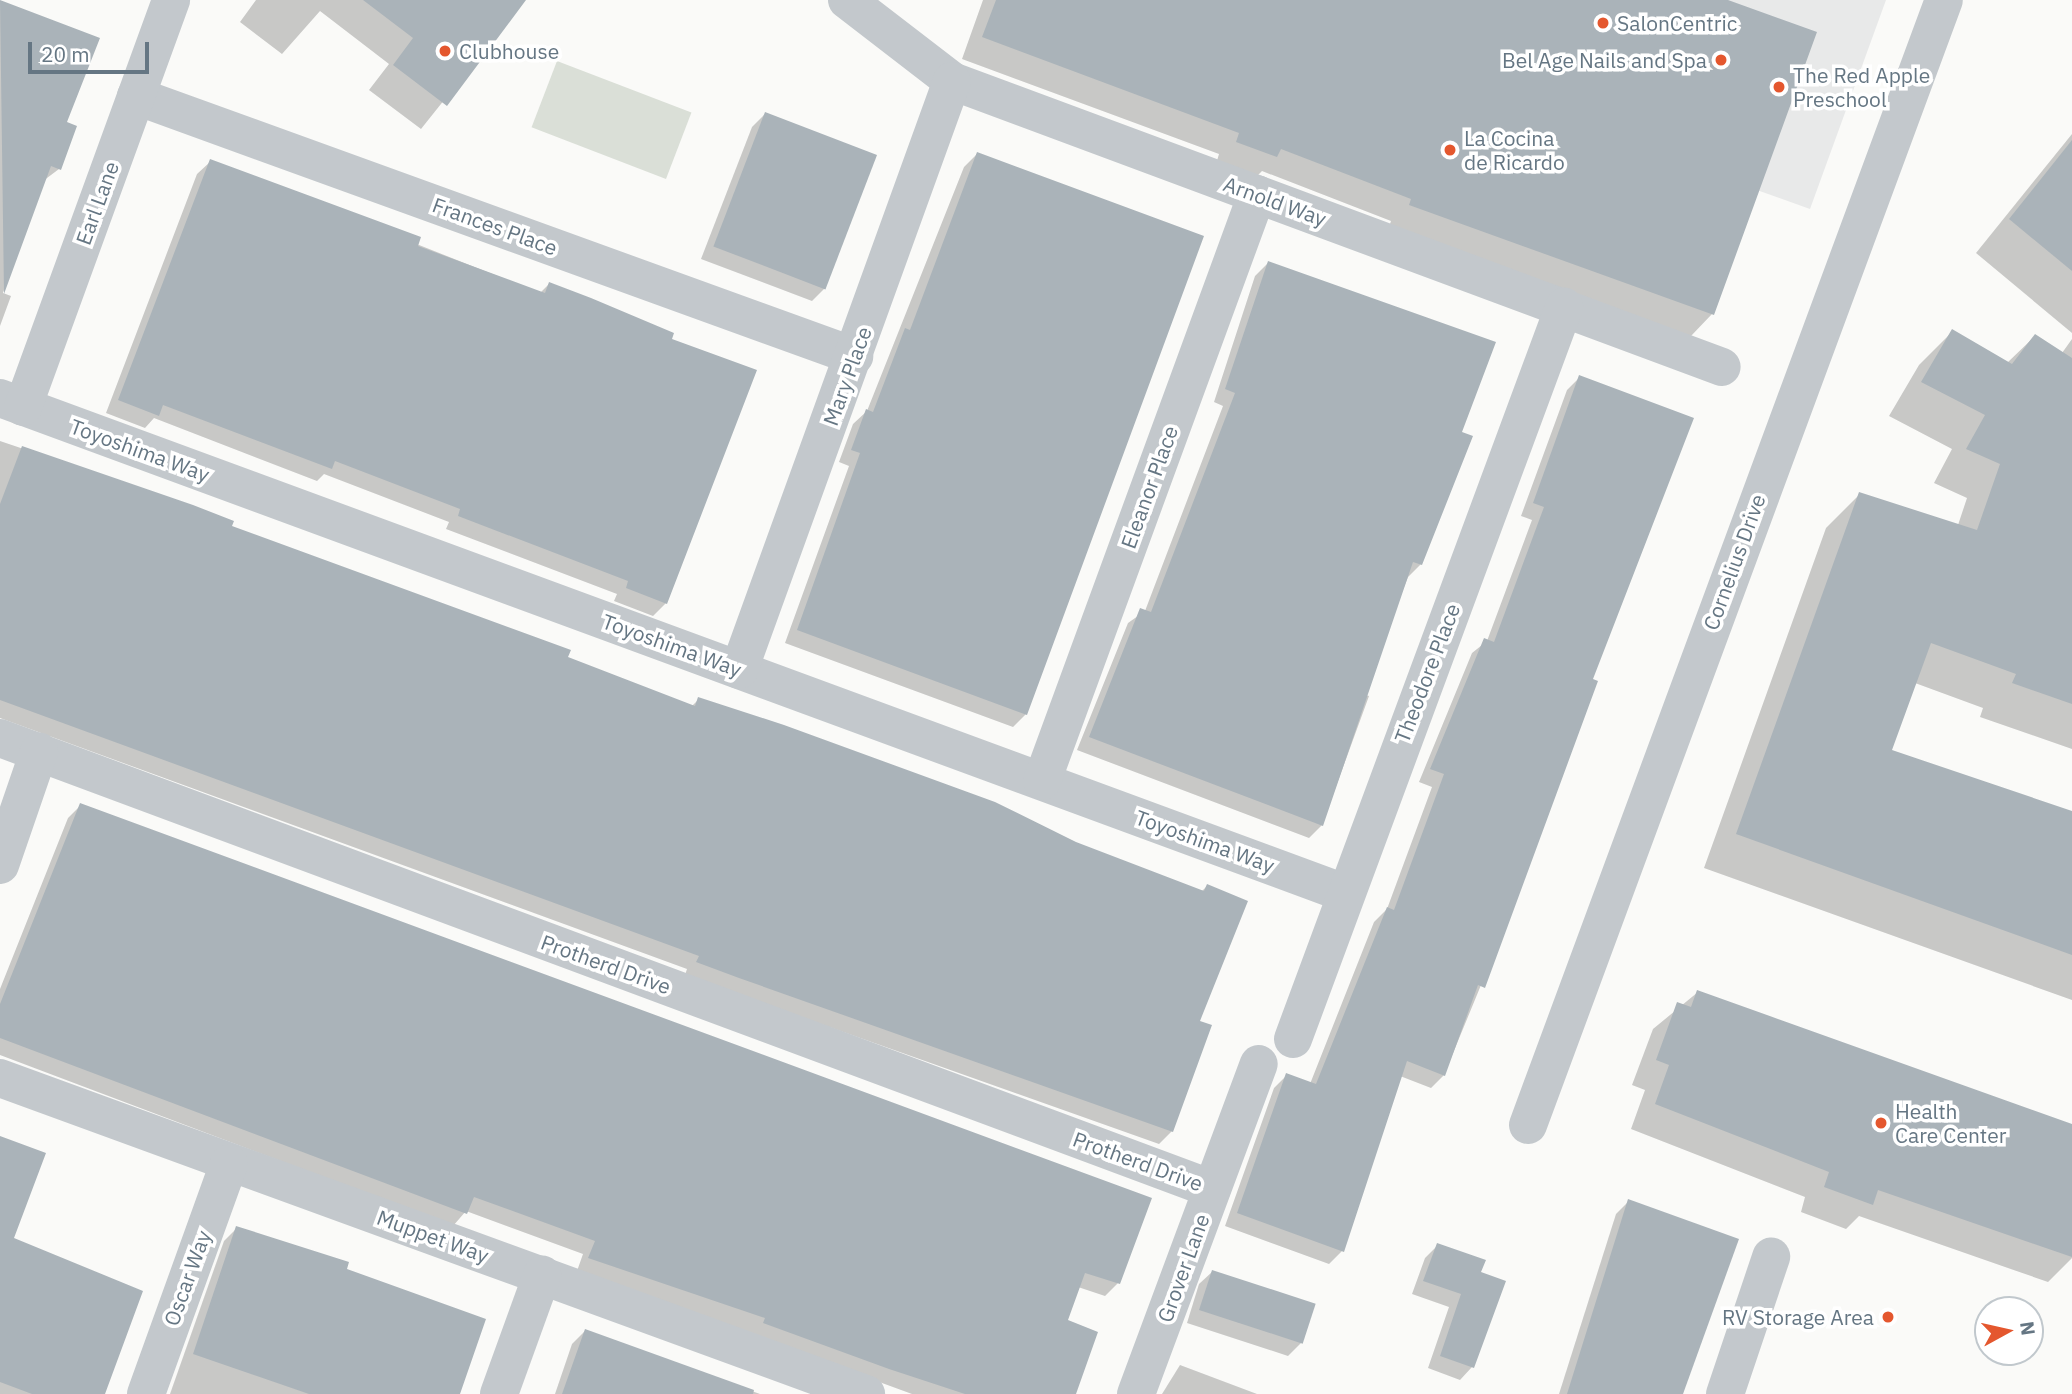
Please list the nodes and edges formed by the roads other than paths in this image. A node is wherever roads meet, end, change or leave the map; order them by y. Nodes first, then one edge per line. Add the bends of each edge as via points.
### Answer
1 (172, 0) edge
2 (848, 0) edge
3 (1944, 0) edge
4 (952, 81) junction
5 (136, 96) junction
6 (1257, 194) junction
7 (1564, 307) junction
8 (854, 356) junction
9 (1722, 367) dead end
10 (12, 402) edge
11 (739, 670) junction
12 (0, 738) edge
13 (38, 752) junction
14 (1042, 781) junction
15 (0, 865) edge
16 (1345, 893) junction
17 (1293, 1039) dead end
18 (1259, 1064) dead end
19 (0, 1078) edge
20 (1528, 1125) dead end
21 (229, 1163) junction
22 (1212, 1189) junction
23 (1771, 1257) dead end
24 (542, 1275) junction
25 (146, 1394) edge
26 (499, 1394) edge
27 (866, 1394) edge
28 (1136, 1394) edge
29 (1725, 1394) edge

1 - 5 street, Earl Lane
2 - 4 street, Arnold Way
3 - 20 street, Cornelius Drive
4 - 6 street, Arnold Way
4 - 8 street, Mary Place
5 - 8 street, Frances Place
5 - 10 street, Earl Lane
6 - 7 street, Arnold Way
6 - 14 street, Eleanor Place
7 - 9 street, Arnold Way
7 - 16 street, Theodore Place
8 - 11 street, Mary Place
10 - 11 street, Toyoshima Way
11 - 14 street, Toyoshima Way
12 - 13 street, Protherd Drive
13 - 15 street
13 - 22 street, Protherd Drive
14 - 16 street, Toyoshima Way
16 - 17 street, Theodore Place
18 - 22 street, Grover Lane
19 - 21 street, Muppet Way
21 - 24 street, Muppet Way
21 - 25 street, Oscar Way
22 - 28 street, Grover Lane
23 - 29 street
24 - 26 street
24 - 27 street, Muppet Way

